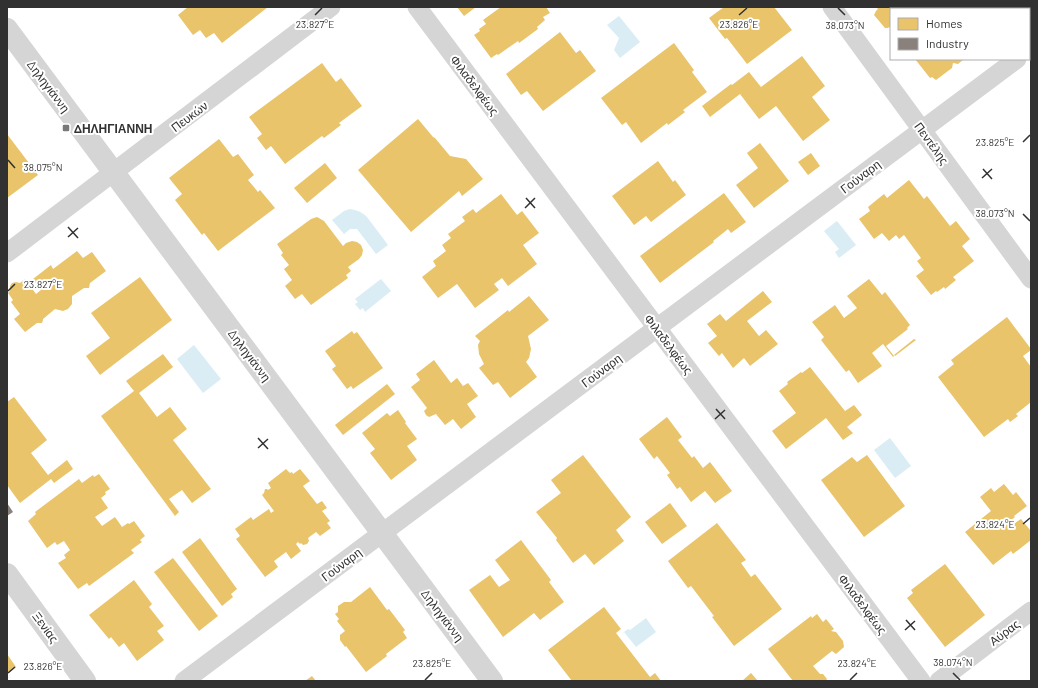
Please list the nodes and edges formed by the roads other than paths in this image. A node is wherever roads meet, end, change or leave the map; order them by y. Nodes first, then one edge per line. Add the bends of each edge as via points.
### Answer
1 (331, 7) edge
2 (417, 7) edge
3 (832, 7) edge
4 (7, 29) edge
5 (1016, 60) edge
6 (922, 130) junction
7 (114, 173) junction
8 (7, 253) edge
9 (1031, 279) edge
10 (657, 328) junction
11 (382, 533) junction
12 (7, 574) edge
13 (1031, 611) edge
14 (85, 681) edge
15 (184, 681) edge
16 (492, 681) edge
17 (921, 681) edge
18 (939, 681) edge

1 - 7 street, Πευκών
2 - 10 street, Φιλαδελφέως
3 - 6 street, Πεντέλης
4 - 7 street, Δηληγιάννη
5 - 6 street, Γούναρη
6 - 9 street, Πεντέλης
6 - 10 street, Γούναρη
7 - 8 street, Πευκών
7 - 11 street, Δηληγιάννη
10 - 11 street, Γούναρη
10 - 17 street, Φιλαδελφέως
11 - 15 street, Γούναρη
11 - 16 street, Δηληγιάννη
12 - 14 street, Ξενίας
13 - 18 street, Αύρας

